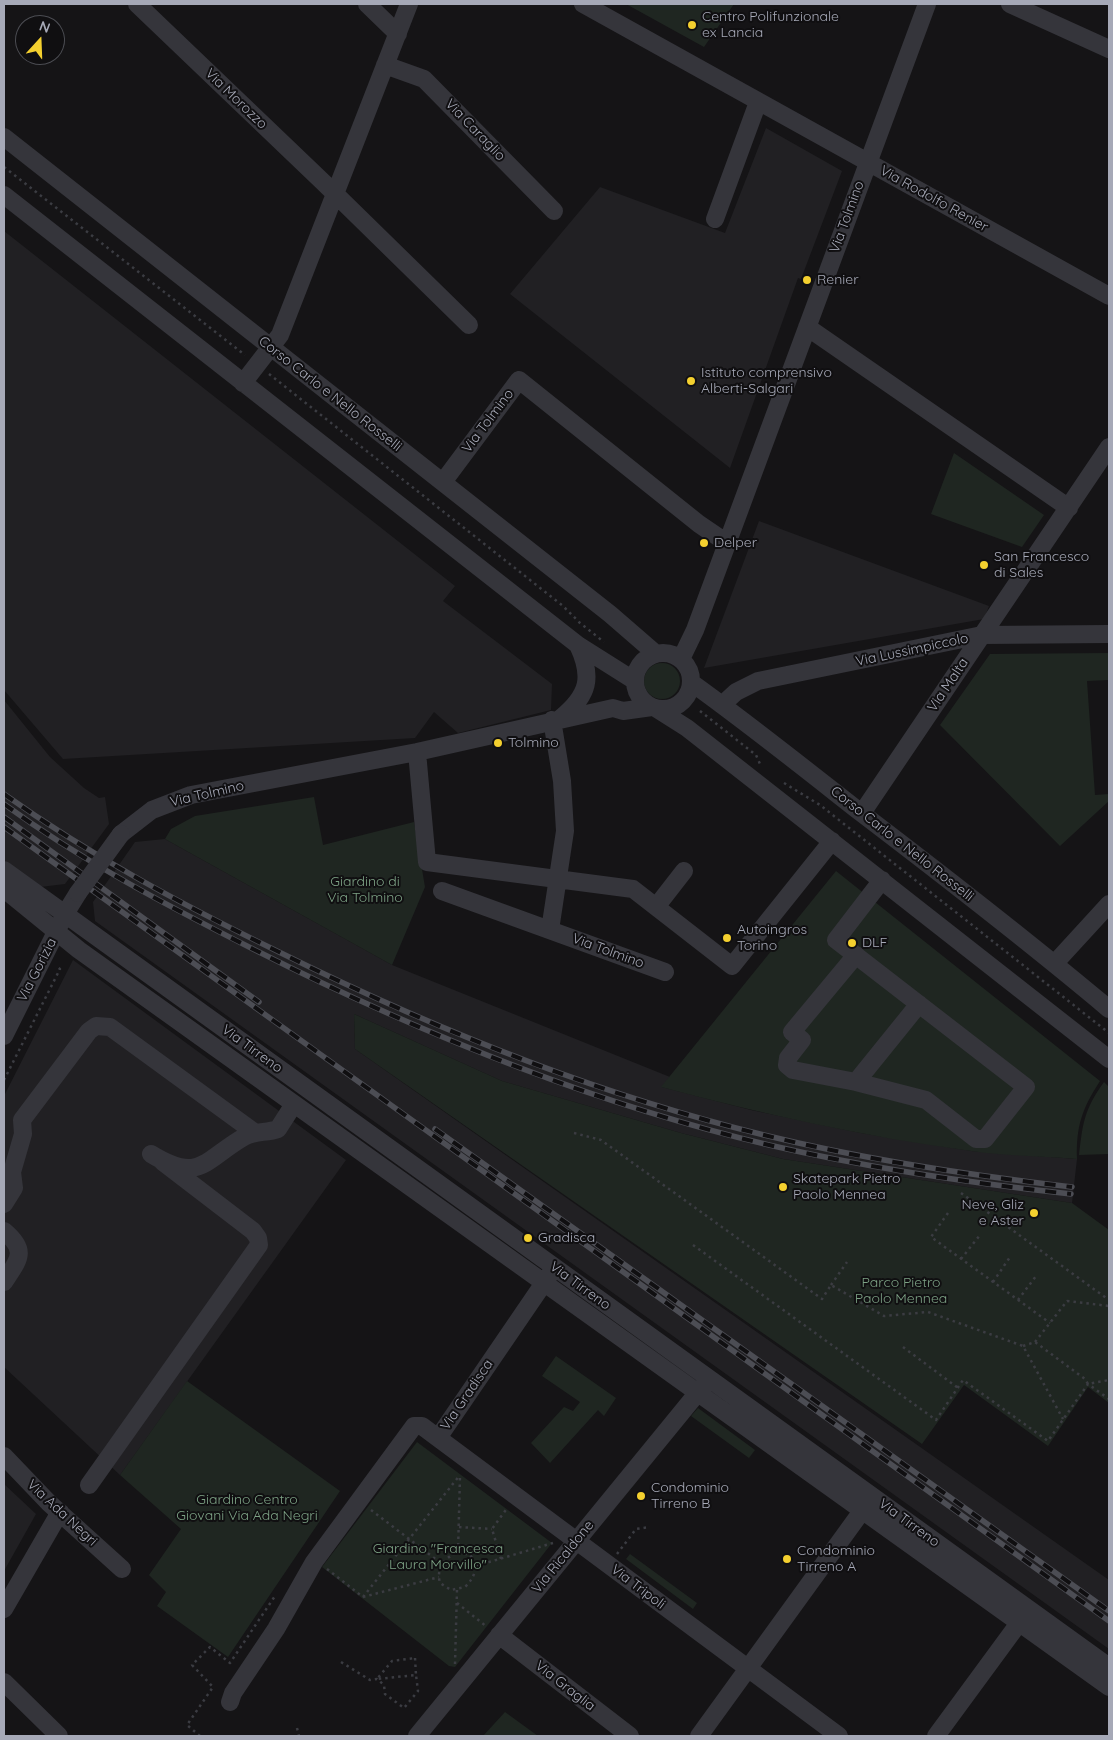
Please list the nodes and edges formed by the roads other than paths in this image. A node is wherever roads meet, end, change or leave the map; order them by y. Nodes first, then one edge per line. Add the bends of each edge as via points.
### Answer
1 (137, 4) edge
2 (367, 4) edge
3 (409, 4) edge
4 (583, 4) edge
5 (927, 4) edge
6 (1010, 4) edge
7 (398, 34) junction
8 (1109, 50) edge
9 (385, 65) junction
10 (758, 102) junction
11 (4, 137) edge
12 (868, 162) junction
13 (336, 194) junction
14 (4, 195) edge
15 (554, 211) dead end
16 (714, 220) dead end
17 (1109, 296) edge
18 (468, 325) dead end
19 (806, 327) junction
20 (271, 349) junction
21 (243, 382) junction
22 (1109, 447) edge
23 (443, 482) junction
24 (1069, 508) junction
25 (727, 543) junction
26 (1109, 634) edge
27 (982, 635) junction
28 (578, 645) junction
29 (655, 653) junction
30 (681, 658) junction
31 (635, 682) junction
32 (692, 683) junction
33 (723, 704) junction
34 (613, 708) junction
35 (655, 708) junction
36 (557, 719) junction
37 (417, 752) junction
38 (862, 813) junction
39 (832, 841) junction
40 (4, 870) edge
41 (684, 871) dead end
42 (559, 879) junction
43 (882, 880) junction
44 (4, 890) edge
45 (442, 891) dead end
46 (1109, 904) edge
47 (656, 907) junction
48 (65, 914) junction
49 (550, 930) junction
50 (56, 931) junction
51 (856, 955) junction
52 (1054, 963) junction
53 (665, 972) dead end
54 (919, 1004) junction
55 (1109, 1009) edge
56 (4, 1036) edge
57 (1109, 1060) edge
58 (856, 1082) junction
59 (294, 1104) junction
60 (254, 1132) junction
61 (4, 1204) edge
62 (4, 1231) edge
63 (554, 1268) junction
64 (4, 1282) edge
65 (544, 1283) junction
66 (709, 1379) junction
67 (697, 1393) junction
68 (438, 1438) junction
69 (4, 1456) edge
70 (89, 1485) dead end
71 (862, 1511) junction
72 (60, 1512) junction
73 (571, 1536) junction
74 (122, 1569) dead end
75 (4, 1609) edge
76 (1019, 1623) junction
77 (495, 1641) junction
78 (1109, 1667) edge
79 (747, 1668) junction
80 (4, 1682) edge
81 (1109, 1687) edge
82 (230, 1702) dead end
83 (59, 1736) edge
84 (418, 1736) edge
85 (630, 1736) edge
86 (699, 1736) edge
87 (839, 1736) edge
88 (936, 1736) edge

1 - 13 street, Via Morozzo
2 - 7 street
3 - 7 street
4 - 10 street, Via Rodolfo Renier
5 - 12 street, Via Tolmino
6 - 8 street
7 - 9 street
9 - 13 street
9 - 15 street, Via Caraglio via 424,79
10 - 12 street, Via Rodolfo Renier
10 - 16 street
11 - 20 street, Corso Carlo e Nello Rosselli
12 - 17 street, Via Rodolfo Renier
12 - 19 street, Via Tolmino
13 - 18 street
13 - 20 street via 280,336
14 - 21 street
19 - 24 street
19 - 25 street, Via Tolmino
20 - 21 street
20 - 23 street, Corso Carlo e Nello Rosselli
21 - 28 street
22 - 24 street, Via Malta
23 - 25 street, Via Tolmino via 519,380
23 - 29 street, Corso Carlo e Nello Rosselli
24 - 27 street, Via Malta
25 - 30 street, Via Tolmino via 695,630
26 - 27 street, Via Lussimpiccolo
27 - 33 street, Via Lussimpiccolo via 758,681 736,692
27 - 38 street, Via Malta
28 - 31 street
28 - 36 street via 586,661 586,685 577,705
29 - 30 street via 669,653
29 - 31 street via 640,664
30 - 32 street via 690,669
31 - 34 street
31 - 35 street via 642,699
32 - 33 street, Corso Carlo e Nello Rosselli
32 - 35 street via 682,702 670,708
33 - 38 street, Corso Carlo e Nello Rosselli
34 - 35 street, Via Tolmino via 622,711
34 - 36 street, Via Tolmino
35 - 39 street via 681,724
36 - 37 street, Via Tolmino
36 - 42 street via 565,804
37 - 42 street via 427,862
37 - 48 street, Via Tolmino, bridge via 191,795 152,810 121,834
38 - 52 street, Corso Carlo e Nello Rosselli
39 - 43 street
39 - 47 street via 732,966
40 - 48 street, Via Tirreno
41 - 47 street
42 - 47 street via 633,889
42 - 49 street
43 - 51 street via 836,940
43 - 57 street
44 - 50 street, Via Tirreno
45 - 49 street, Via Tolmino
46 - 52 street
48 - 50 street, Via Tolmino
48 - 63 street, Via Tirreno
49 - 53 street, Via Tolmino
50 - 56 street, Via Gorizia
50 - 59 street, Via Tirreno
51 - 54 street
51 - 58 street via 792,1032 802,1040 788,1058 787,1065 793,1070
52 - 55 street, Corso Carlo e Nello Rosselli
54 - 58 street
54 - 58 street via 1026,1086 985,1139 976,1139 926,1100
59 - 60 street via 278,1129
59 - 65 street, Via Tirreno
60 - 61 street via 110,1027 96,1026 22,1120 23,1134 12,1172 14,1188
60 - 70 street via 196,1168 180,1168 157,1158 253,1231 259,1245
62 - 64 street via 20,1250 15,1266
63 - 65 street, Via Gradisca
63 - 66 street, Via Tirreno
65 - 67 street, Via Tirreno
65 - 68 street, Via Gradisca
66 - 67 street, Via Ricaldone
66 - 78 street, Via Tirreno
67 - 71 street, Via Tirreno
67 - 73 street, Via Ricaldone
68 - 73 street, Via Tripoli
68 - 82 street, Via Gradisca via 422,1426 414,1426 317,1558
69 - 72 street, Via Ada Negri
71 - 76 street, Via Tirreno
71 - 79 street, Via Tirreno
72 - 74 street, Via Ada Negri
72 - 75 street
73 - 77 street, Via Ricaldone
73 - 79 street, Via Tripoli
76 - 81 street, Via Tirreno
76 - 88 street
77 - 84 street, Via Ricaldone
77 - 85 street, Via Graglia
79 - 86 street, Via Tirreno
79 - 87 street, Via Tripoli
80 - 83 street

